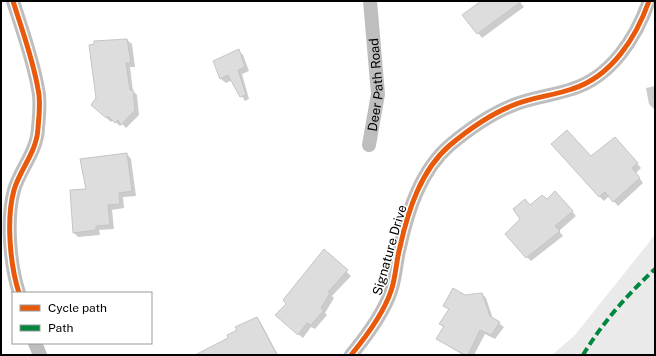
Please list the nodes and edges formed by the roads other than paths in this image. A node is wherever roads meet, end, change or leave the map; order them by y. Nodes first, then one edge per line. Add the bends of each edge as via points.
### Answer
1 (13, 1) edge
2 (370, 1) edge
3 (649, 1) edge
4 (369, 145) dead end
5 (19, 292) edge
6 (35, 344) edge
7 (40, 355) edge
8 (351, 355) edge

1 - 5 street via 39,90 36,143 14,190 10,224 10,248
2 - 4 street, Deer Path Road via 378,94
3 - 8 street, Signature Drive via 634,32 614,63 598,78 573,89 532,98 511,106 470,130 450,145 436,161 419,188 409,215 391,292
6 - 7 street

